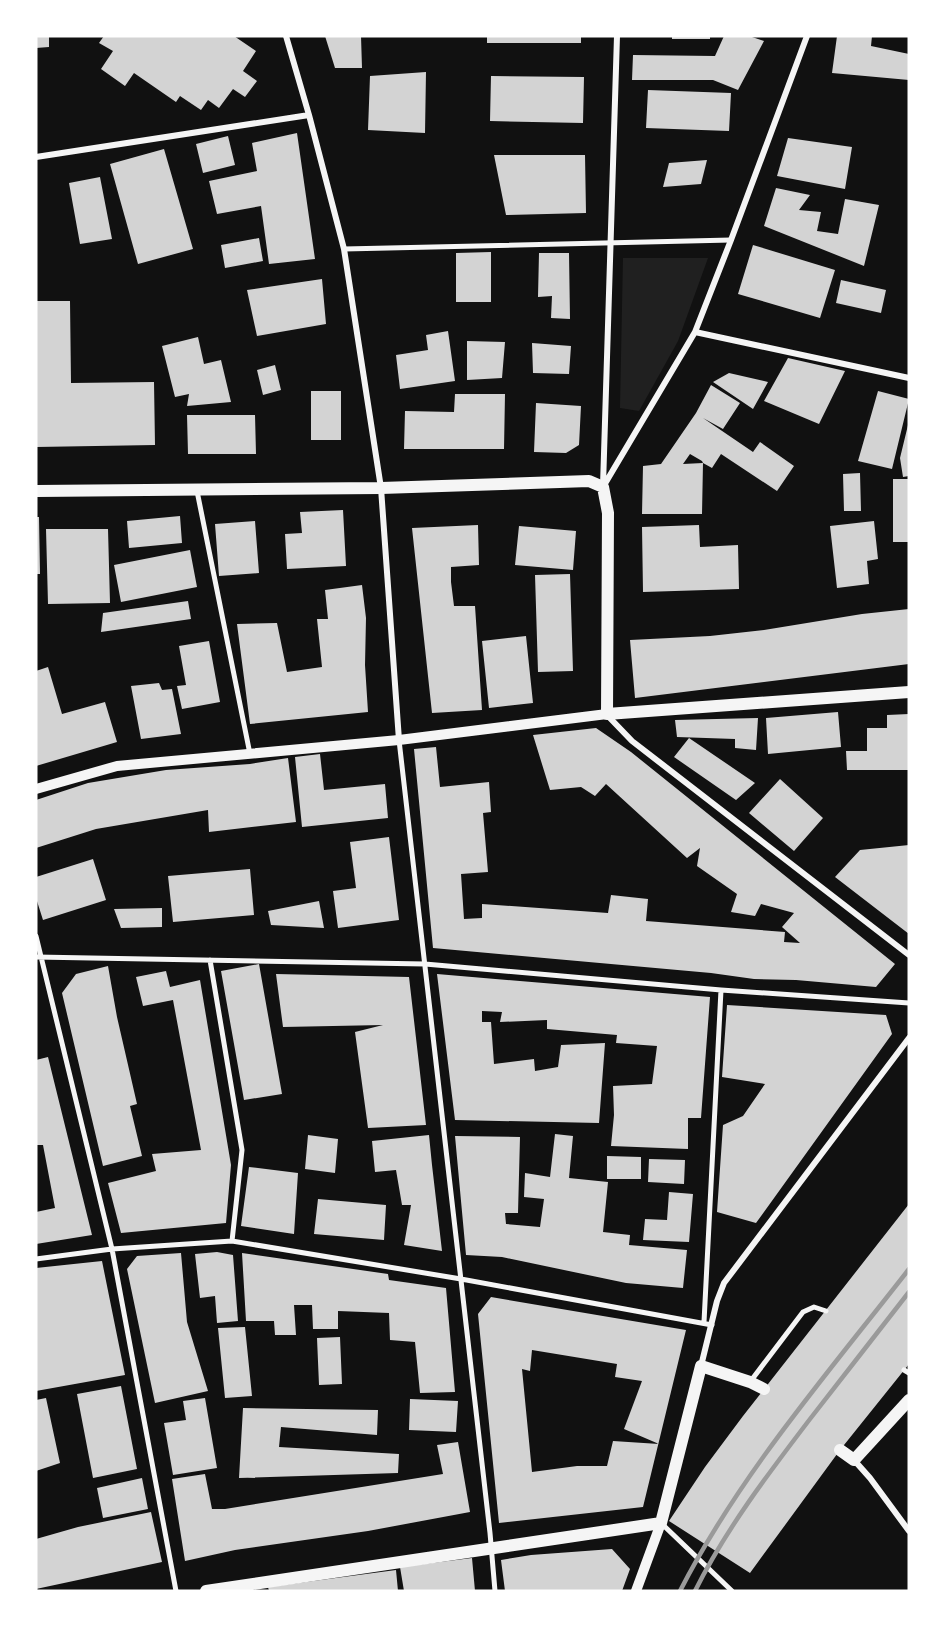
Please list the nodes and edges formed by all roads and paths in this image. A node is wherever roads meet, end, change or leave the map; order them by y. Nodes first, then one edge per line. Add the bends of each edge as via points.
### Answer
1 (286, 36) edge
2 (617, 36) edge
3 (807, 36) edge
4 (309, 115) junction
5 (36, 157) edge
6 (731, 240) junction
7 (609, 243) junction
8 (344, 249) junction
9 (695, 332) junction
10 (909, 378) edge
11 (603, 487) junction
12 (197, 488) junction
13 (381, 488) junction
14 (36, 490) edge
15 (909, 692) edge
16 (607, 714) junction
17 (399, 740) junction
18 (250, 754) junction
19 (36, 789) edge
20 (36, 936) edge
21 (909, 955) edge
22 (39, 957) edge
23 (210, 960) junction
24 (425, 964) junction
25 (721, 990) junction
26 (909, 1003) edge
27 (909, 1038) edge
28 (232, 1241) junction
29 (112, 1249) junction
30 (36, 1259) edge
31 (461, 1279) junction
32 (825, 1311) dead end
33 (704, 1322) junction
34 (712, 1324) junction
35 (701, 1366) junction
36 (750, 1382) junction
37 (764, 1389) dead end
38 (909, 1400) edge
39 (840, 1450) dead end
40 (854, 1460) junction
41 (661, 1522) junction
42 (909, 1531) edge
43 (492, 1548) junction
44 (176, 1591) edge
45 (206, 1591) edge
46 (495, 1591) edge
47 (636, 1591) edge
48 (732, 1591) edge

1 - 4 street
2 - 7 street
3 - 6 street
4 - 5 street
4 - 8 street
6 - 7 street
6 - 9 street
7 - 8 street
7 - 11 street
8 - 13 street
9 - 10 street
9 - 11 street
11 - 13 main road via 589,481
11 - 16 main road via 608,513
12 - 13 main road
12 - 14 main road
12 - 18 street
13 - 17 street
15 - 16 main road
16 - 17 street
16 - 21 street via 632,741
17 - 18 street
17 - 24 street
18 - 19 street via 117,766
20 - 22 street
22 - 23 street
22 - 29 street
23 - 24 street
23 - 28 street via 242,1150
24 - 25 street
24 - 31 street
25 - 26 street
25 - 33 street
27 - 34 street via 724,1283
28 - 29 street
28 - 31 street
29 - 30 street
29 - 44 street
31 - 33 street
31 - 43 street
32 - 36 street via 814,1307 803,1312
33 - 34 street
34 - 35 street
35 - 36 main road
35 - 41 main road
36 - 37 main road
38 - 40 main road
39 - 40 main road
40 - 42 street
41 - 43 main road
41 - 47 street
41 - 48 street
43 - 45 main road
43 - 46 street

